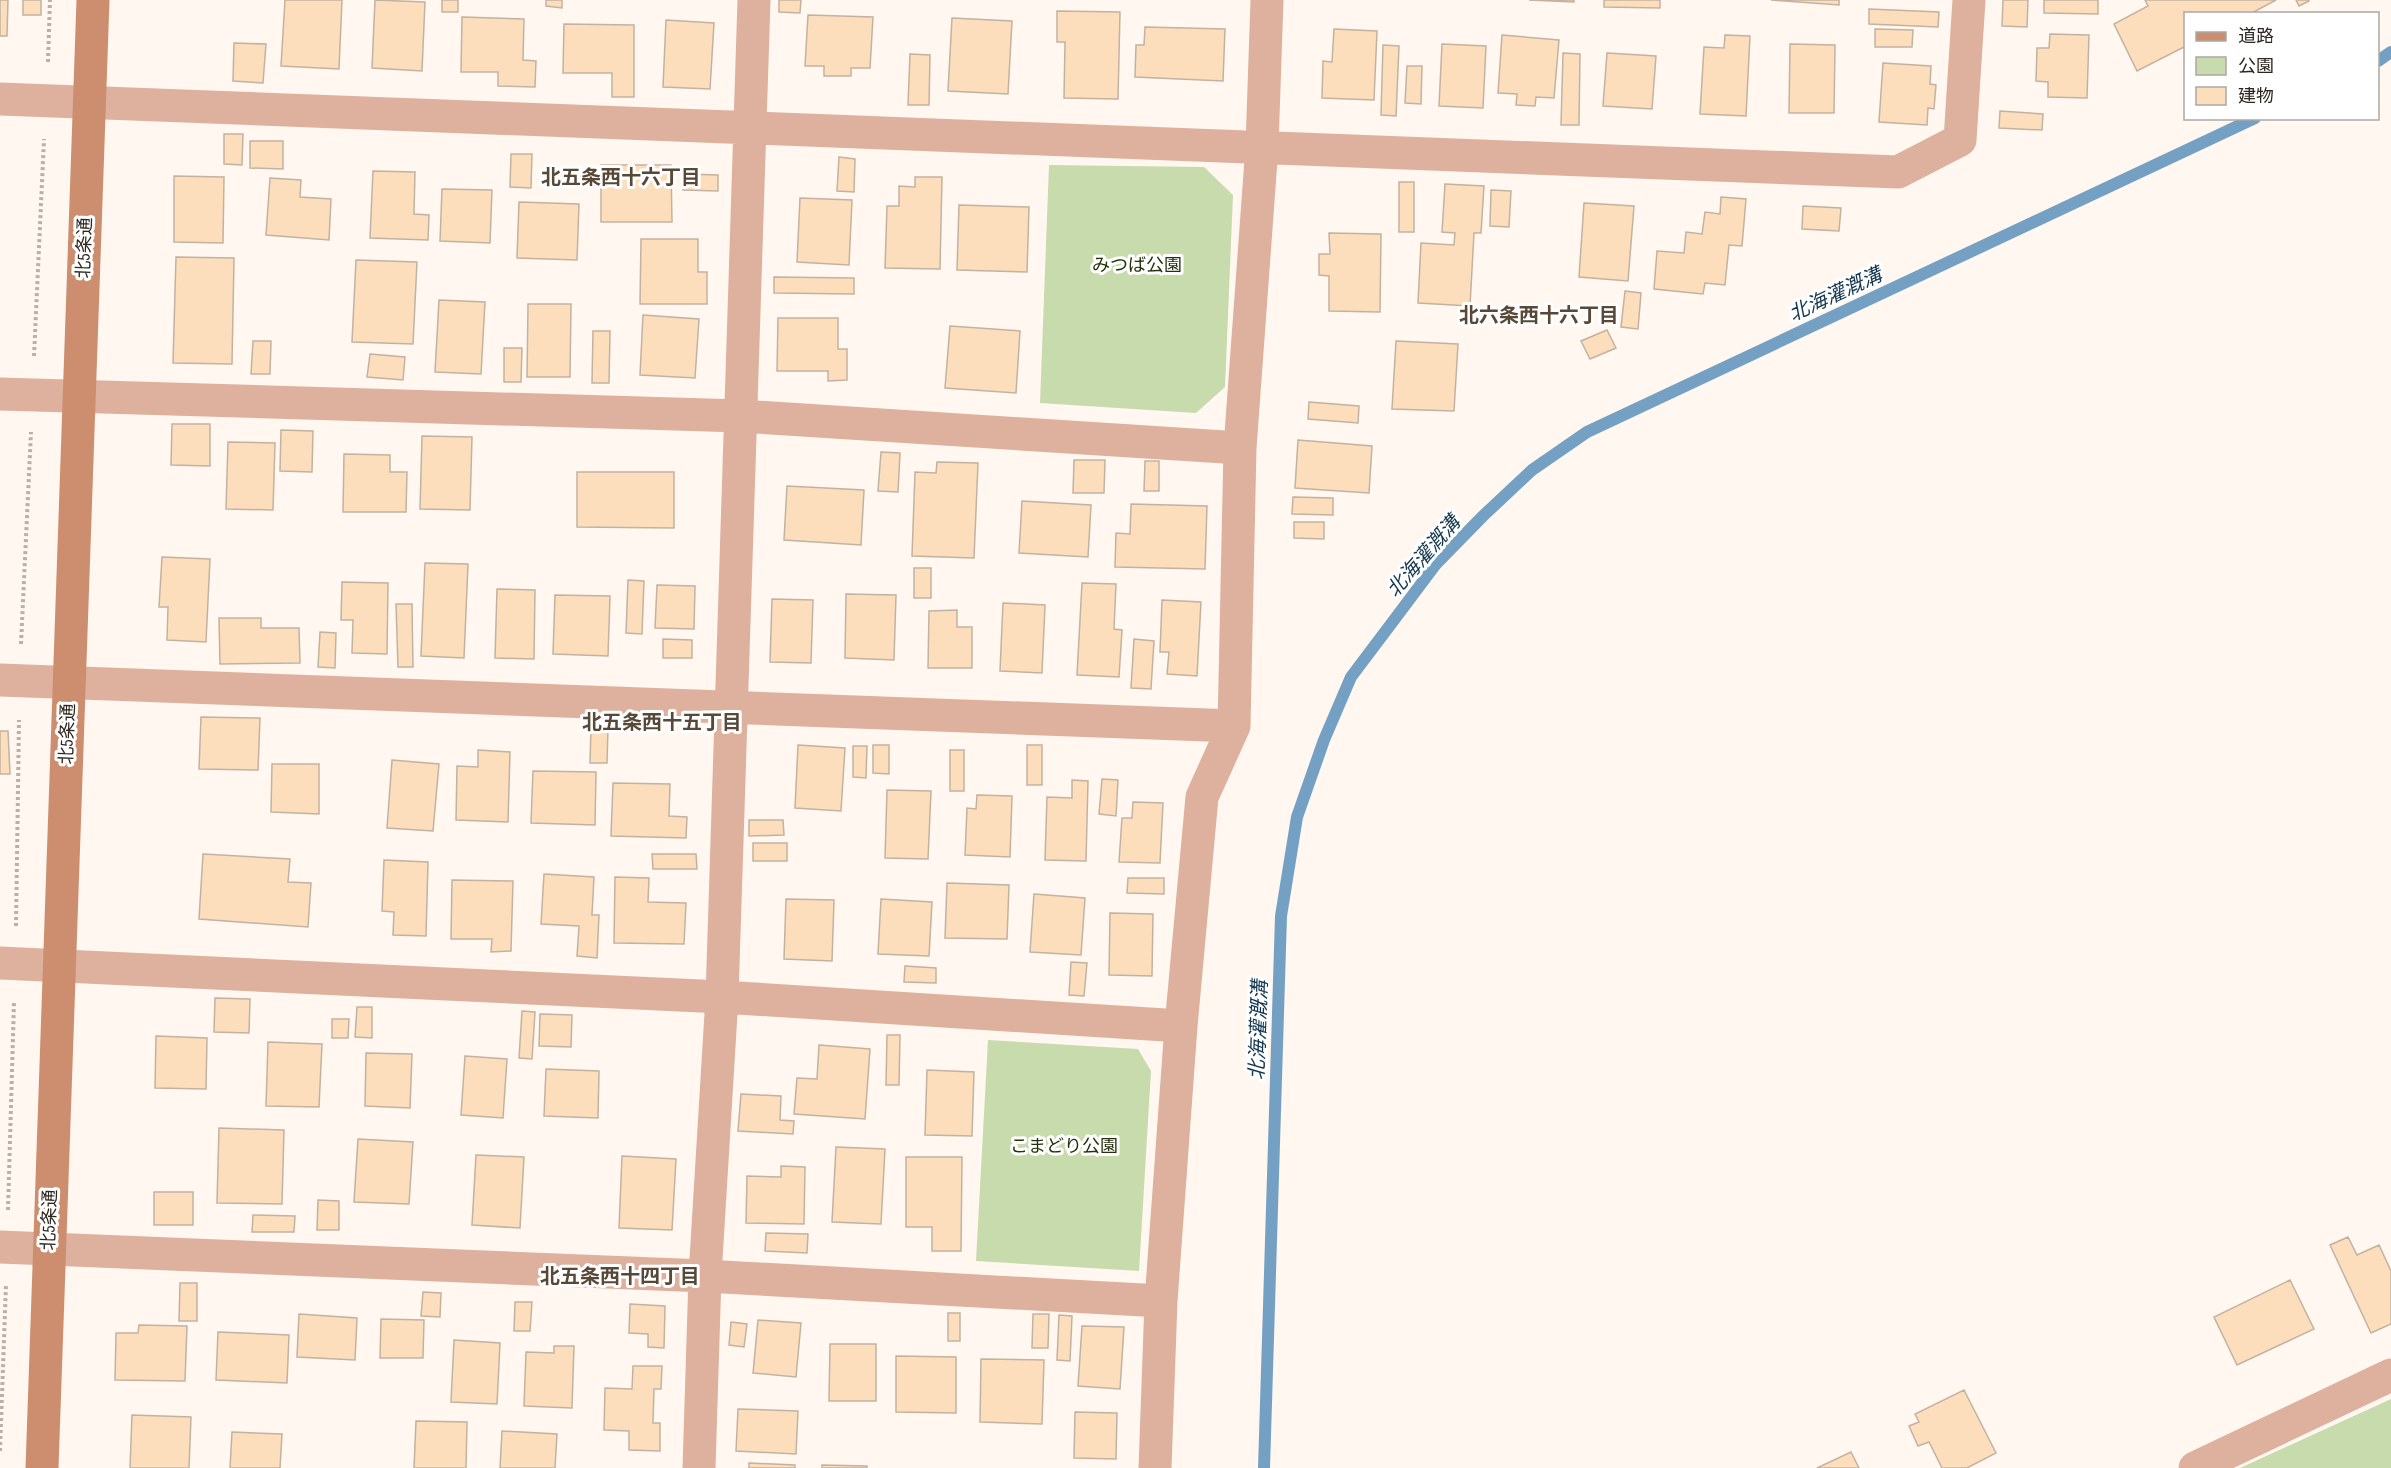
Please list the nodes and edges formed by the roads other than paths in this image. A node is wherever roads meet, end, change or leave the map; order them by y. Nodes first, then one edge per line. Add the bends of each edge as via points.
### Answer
1 (93, 0) edge
2 (754, 0) edge
3 (1267, 0) edge
4 (1970, 0) edge
5 (0, 99) edge
6 (89, 104) junction
7 (749, 128) junction
8 (1262, 146) junction
9 (0, 393) edge
10 (78, 397) junction
11 (741, 416) junction
12 (1240, 448) junction
13 (10, 681) edge
14 (68, 684) junction
15 (730, 706) junction
16 (1234, 726) junction
17 (8, 964) edge
18 (60, 966) junction
19 (722, 997) junction
20 (1181, 1026) junction
21 (4, 1247) edge
22 (48, 1249) junction
23 (705, 1276) junction
24 (1161, 1301) junction
25 (2391, 1375) edge
26 (42, 1468) edge
27 (699, 1468) edge
28 (1155, 1468) edge
29 (2195, 1468) edge

1 - 6 street, 北5条通
2 - 7 street
3 - 8 street
4 - 8 street via 1960,140 1898,172
5 - 6 street
6 - 7 street
6 - 10 street, 北5条通
7 - 8 street
7 - 11 street
8 - 12 street
9 - 10 street
10 - 11 street
10 - 14 street, 北5条通
11 - 12 street
11 - 15 street
12 - 16 street
13 - 14 street
14 - 15 street
14 - 18 street, 北5条通
15 - 16 street
15 - 19 street
16 - 20 street via 1202,797
17 - 18 street
18 - 19 street
18 - 22 street, 北5条通
19 - 20 street
19 - 23 street
20 - 24 street
21 - 22 street
22 - 23 street
22 - 26 street, 北5条通
23 - 24 street
23 - 27 street
24 - 28 street
25 - 29 street

